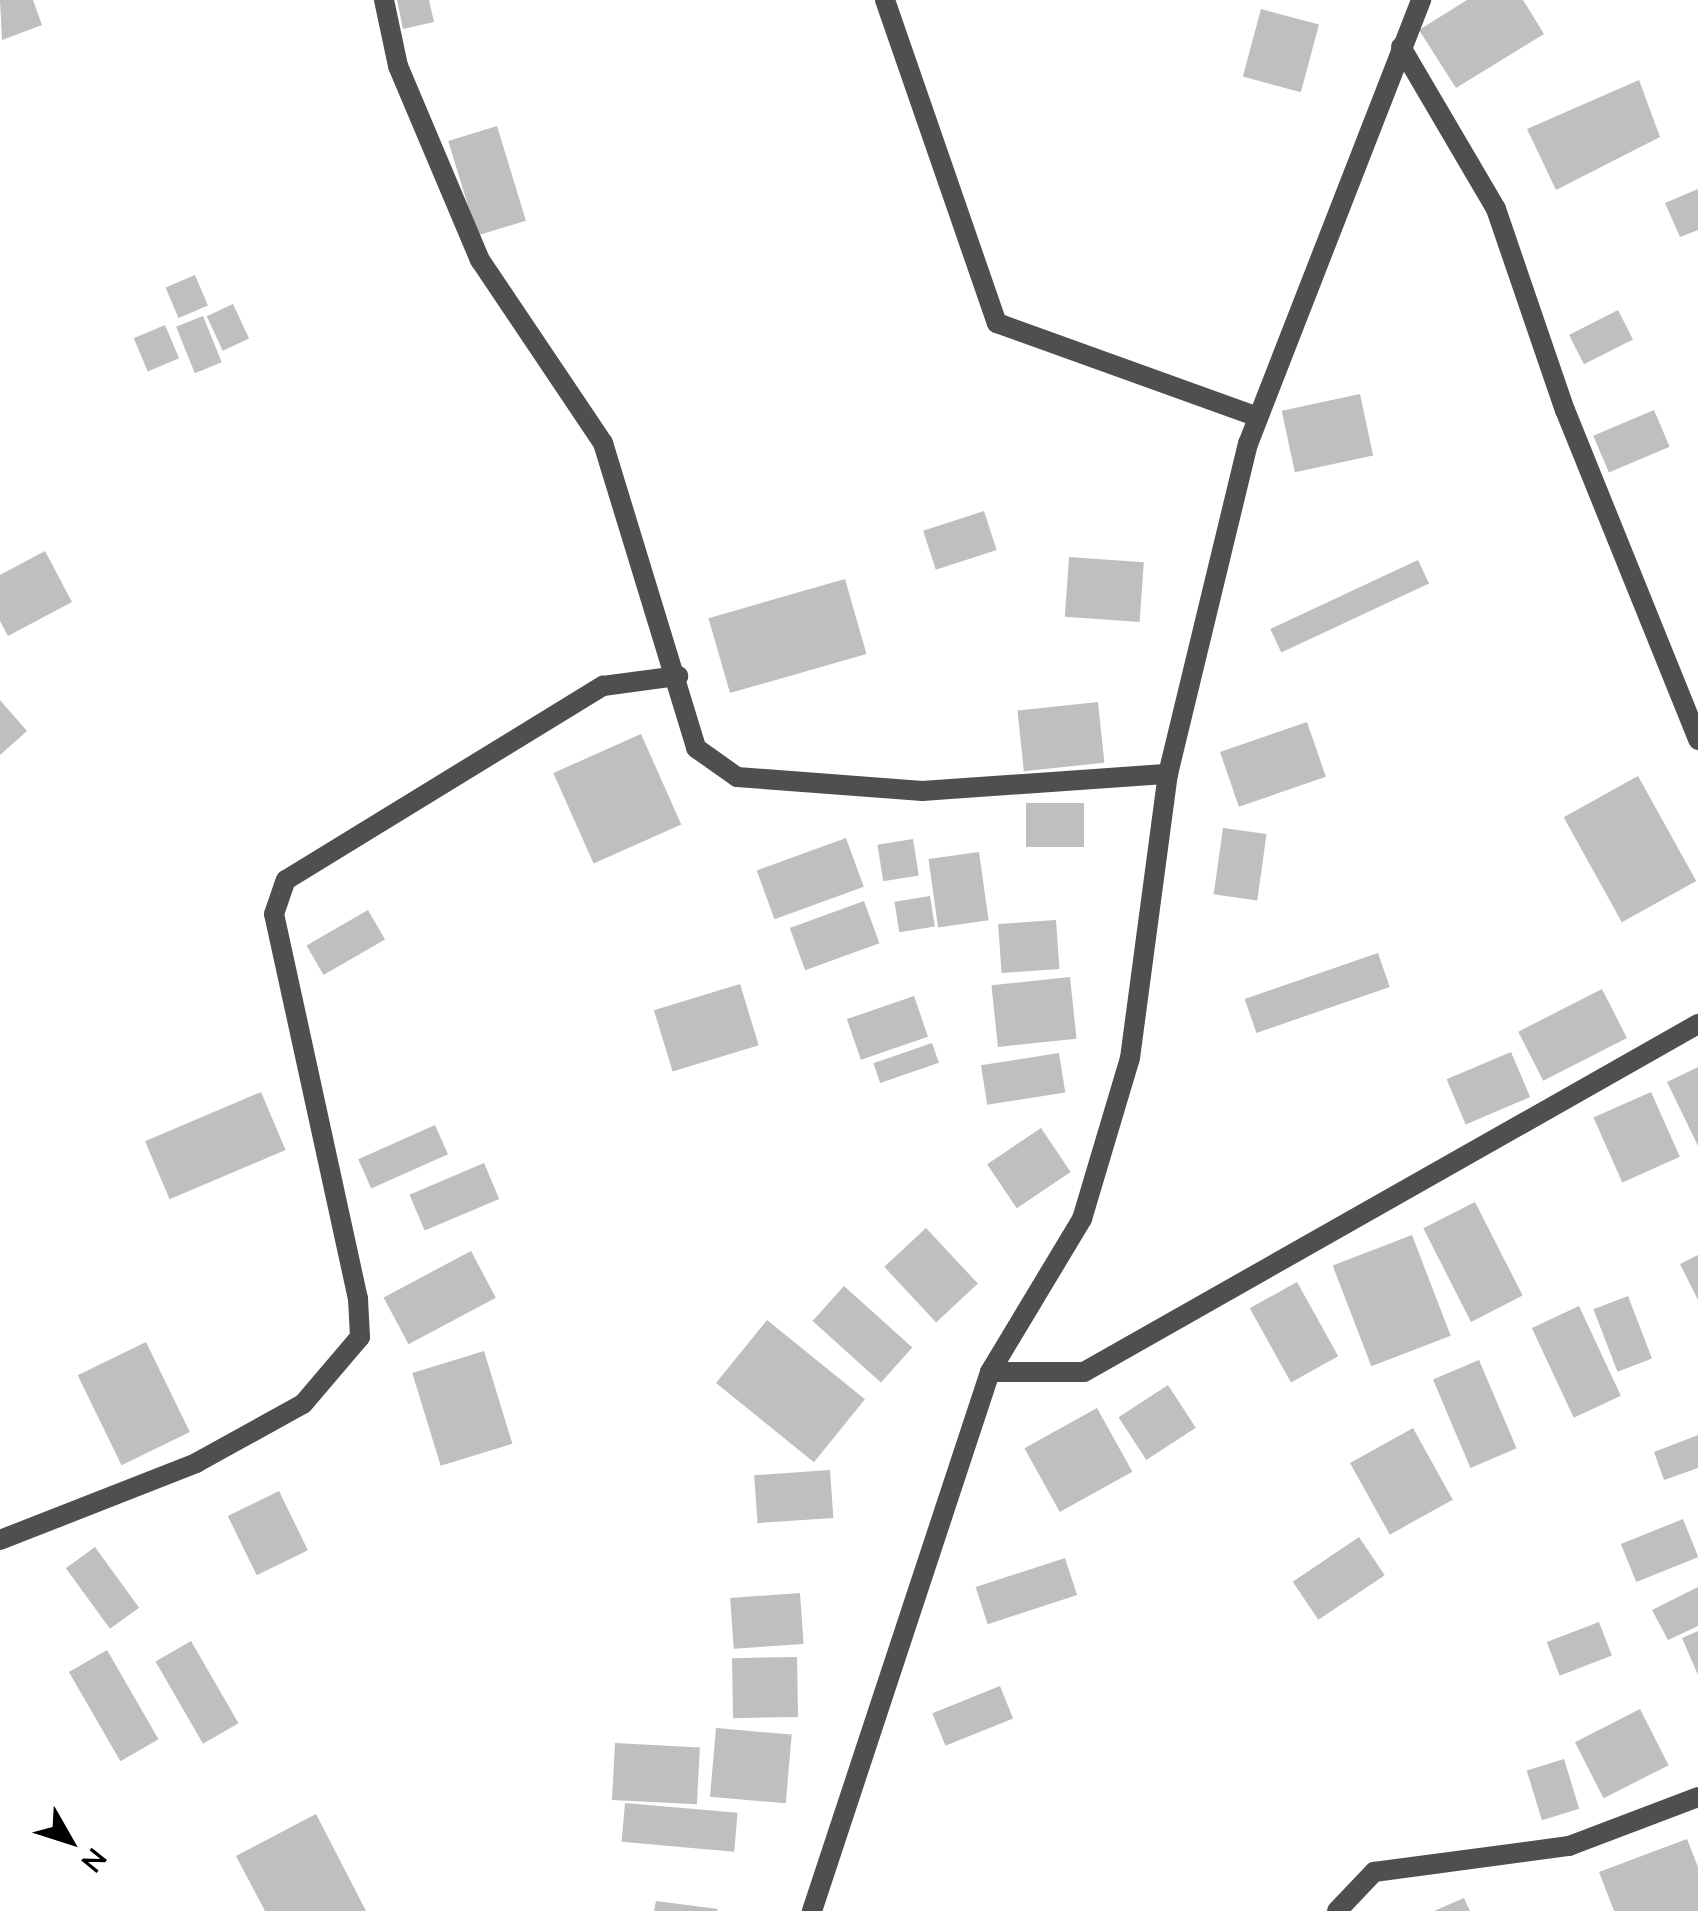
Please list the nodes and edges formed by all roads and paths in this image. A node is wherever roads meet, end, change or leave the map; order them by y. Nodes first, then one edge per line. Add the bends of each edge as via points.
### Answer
1 (384, 0) edge
2 (885, 0) edge
3 (1421, 0) edge
4 (1401, 46) junction
5 (1258, 417) junction
6 (678, 676) junction
7 (1698, 740) edge
8 (1168, 774) junction
9 (1698, 1024) edge
10 (990, 1372) junction
11 (0, 1540) edge
12 (1698, 1797) edge
13 (812, 1911) edge
14 (1337, 1911) edge

1 - 6 street via 398,66 480,260 603,443
2 - 5 street via 997,323
3 - 4 street
4 - 5 street
4 - 7 street via 1496,208 1565,410
5 - 8 street
6 - 8 street via 696,748 737,777 922,790
6 - 11 street via 603,686 286,880 274,914 358,1299 360,1337 303,1404 196,1463
8 - 10 street via 1130,1058 1109,1130 1082,1220
9 - 10 street via 1084,1372
10 - 13 street
12 - 14 street via 1569,1846 1374,1872

